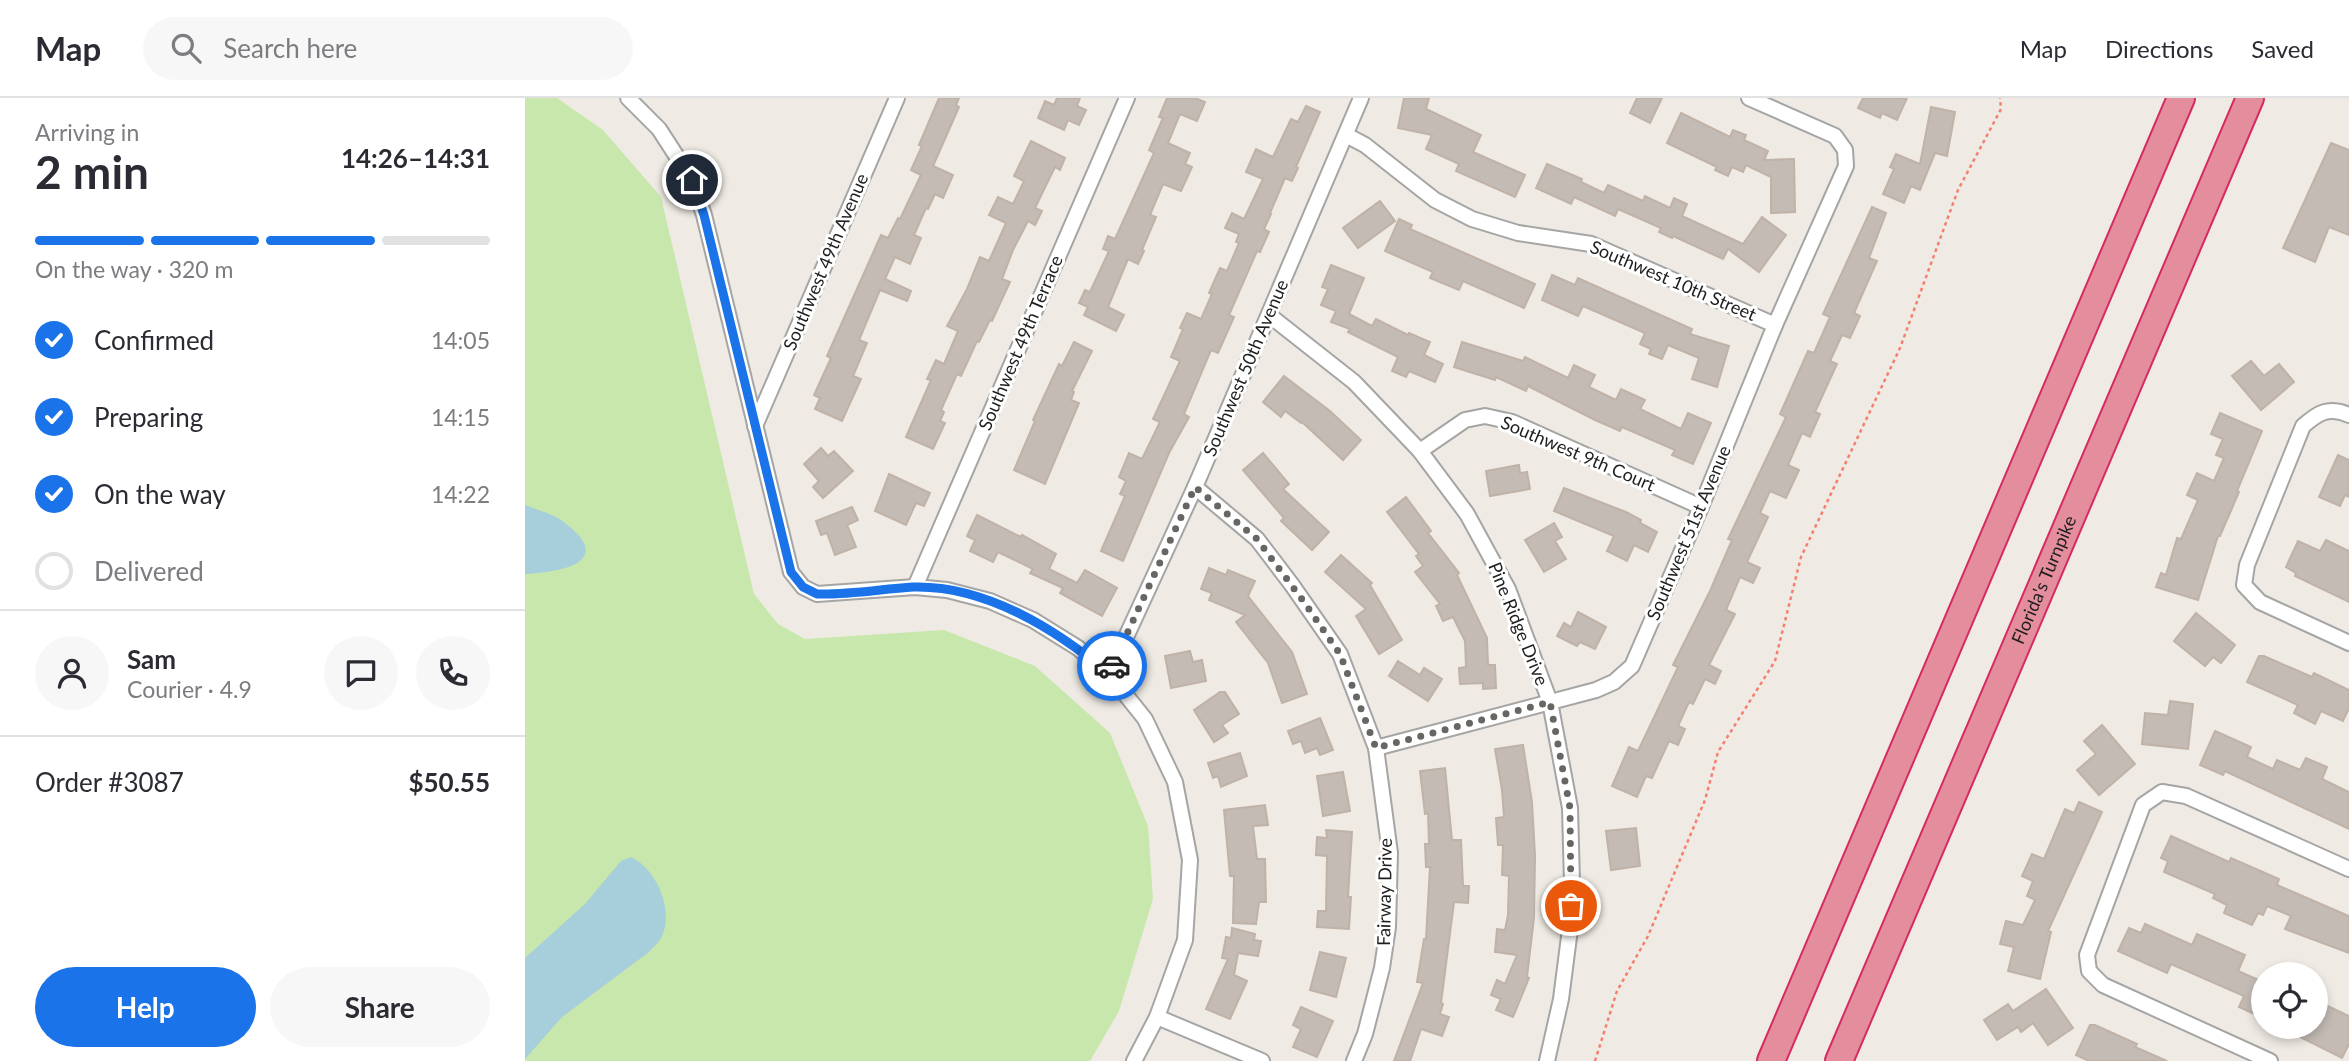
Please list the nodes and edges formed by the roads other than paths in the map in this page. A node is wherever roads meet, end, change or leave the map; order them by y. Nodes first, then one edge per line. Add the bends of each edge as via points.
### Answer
1 (628, 98) edge
2 (897, 98) edge
3 (1127, 98) edge
4 (1361, 98) edge
5 (1749, 98) edge
6 (2181, 98) edge
7 (2250, 98) edge
8 (1346, 135) junction
9 (1269, 314) junction
10 (1775, 325) junction
11 (2349, 415) edge
12 (755, 426) junction
13 (1420, 451) junction
14 (1195, 487) junction
15 (1701, 507) junction
16 (915, 587) junction
17 (2349, 643) edge
18 (1109, 674) junction
19 (1550, 702) junction
20 (1376, 748) junction
21 (2349, 869) edge
22 (1157, 1017) junction
23 (1134, 1061) edge
24 (1262, 1061) edge
25 (1354, 1061) edge
26 (1547, 1061) edge
27 (1771, 1061) edge
28 (1839, 1061) edge
29 (2270, 1061) edge

1 - 12 street via 659,129 692,180
2 - 12 street, Southwest 49th Avenue
3 - 16 street, Southwest 49th Terrace
4 - 8 street, Southwest 50th Avenue
5 - 10 street, Southwest 51st Avenue via 1835,136 1845,150 1846,166
6 - 27 highway
7 - 28 highway, Florida's Turnpike
8 - 9 street, Southwest 50th Avenue
8 - 10 street, Southwest 10th Street via 1435,200 1472,219 1518,233 1591,244
9 - 13 street, Pine Ridge Drive via 1354,382
9 - 14 street, Southwest 50th Avenue
10 - 15 street, Southwest 51st Avenue
11 - 17 street via 2319,412 2302,426 2247,565 2244,585 2260,602
12 - 16 street via 791,572 803,587 834,595
13 - 15 street, Southwest 9th Court via 1465,420 1485,416 1512,422
13 - 19 street, Pine Ridge Drive via 1467,514 1508,589
14 - 18 street, Southwest 50th Avenue
14 - 20 street, Fairway Drive via 1257,539 1340,654
15 - 19 street, Southwest 51st Avenue via 1632,666 1596,690
16 - 18 street via 991,601 1033,620
18 - 22 street via 1145,719 1175,782 1190,860 1185,940
19 - 20 street, Southwest 51st Avenue
19 - 26 street, Pine Ridge Drive via 1570,808 1572,883 1561,999
20 - 25 street, Fairway Drive via 1390,853 1388,927 1382,968
21 - 29 street via 2186,796 2162,792 2143,805 2087,955 2089,971 2103,985
22 - 23 street
22 - 24 street

